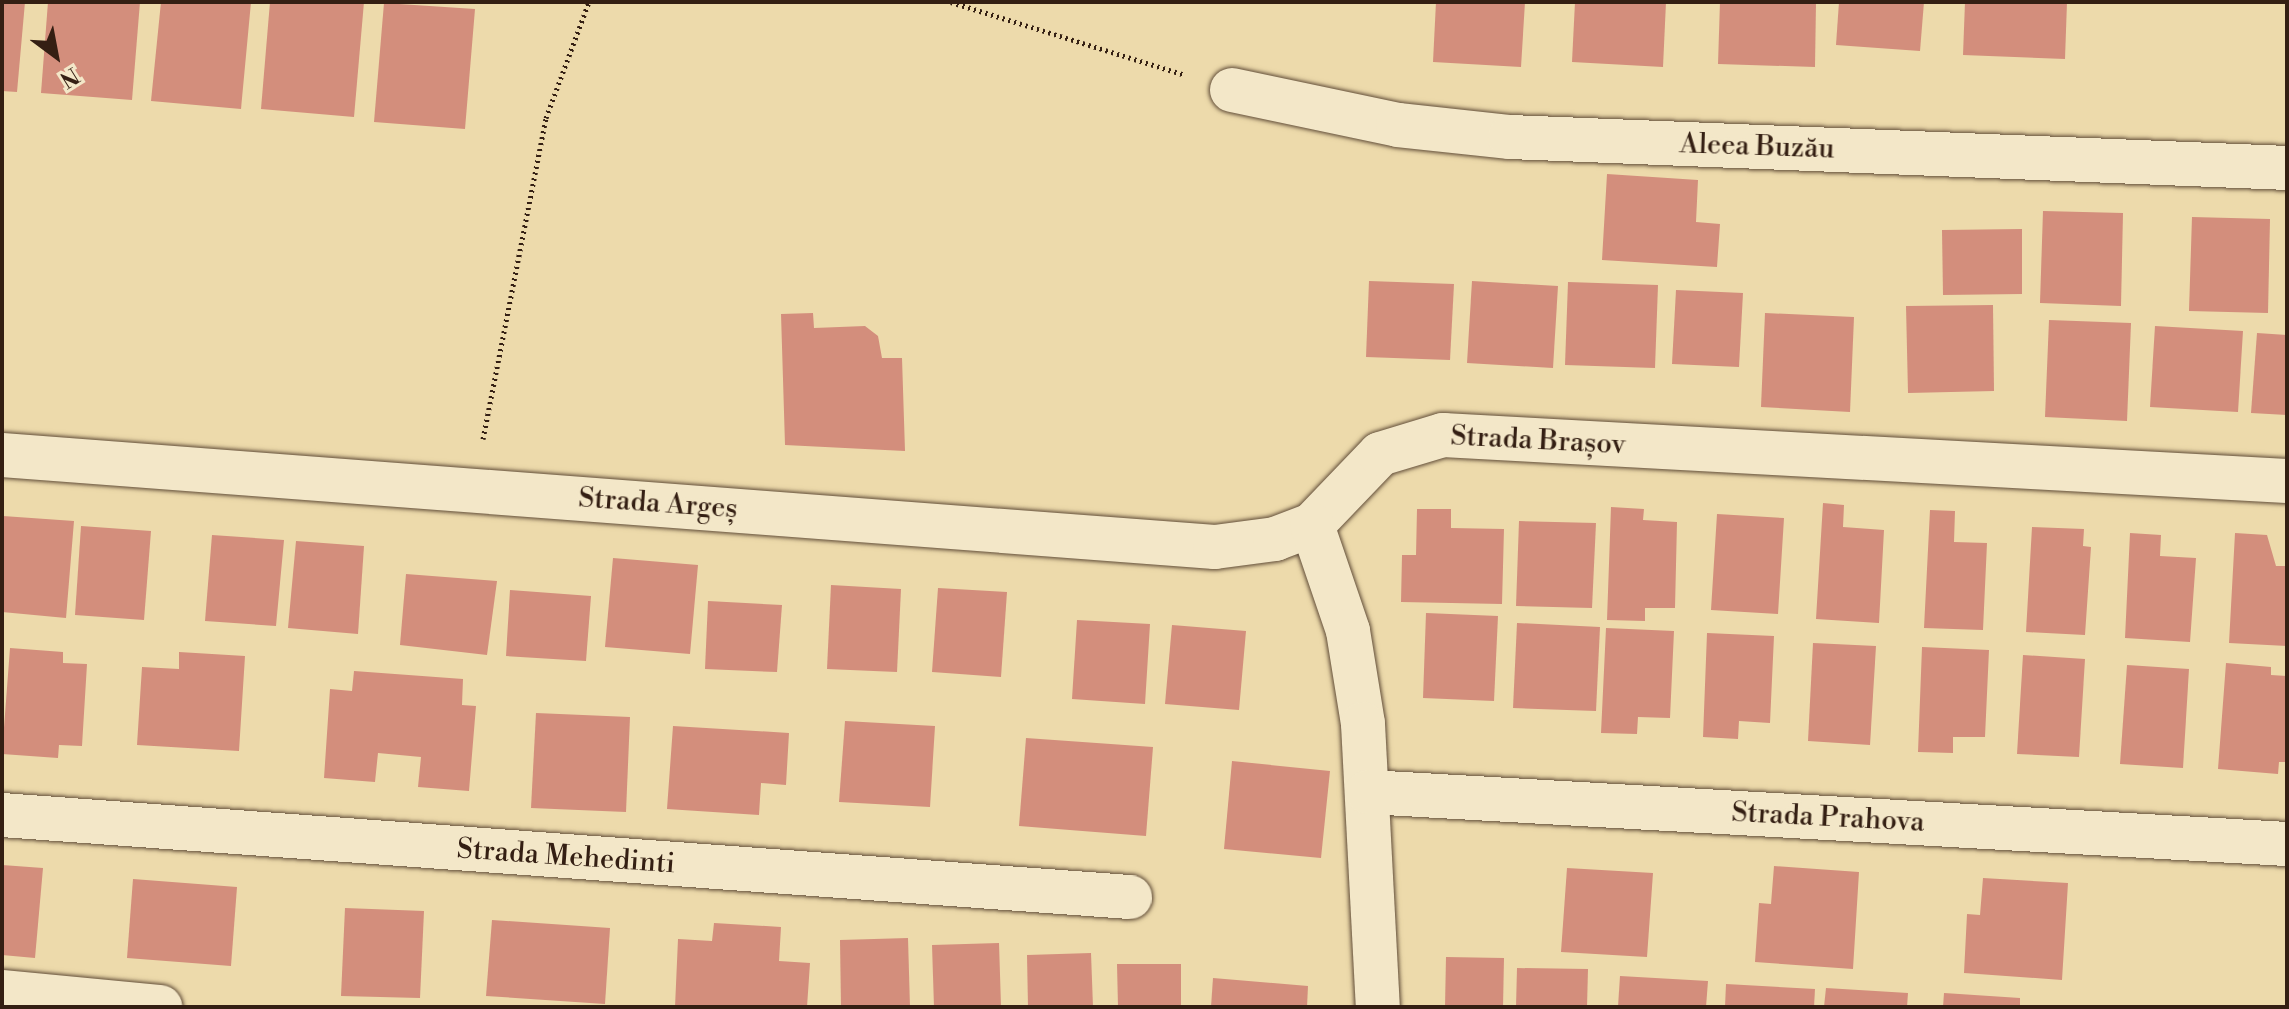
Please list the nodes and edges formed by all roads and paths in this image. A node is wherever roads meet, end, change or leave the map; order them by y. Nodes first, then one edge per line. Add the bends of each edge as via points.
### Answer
1 (589, 2) edge
2 (951, 2) edge
3 (1232, 90) joint
4 (2287, 168) edge
5 (2, 455) edge
6 (2287, 481) edge
7 (473, 490) junction
8 (1312, 525) junction
9 (1368, 792) junction
10 (2, 815) edge
11 (2287, 844) edge
12 (1130, 897) dead end
13 (2, 992) edge
14 (160, 1007) edge
15 (1378, 1007) edge

1 - 7 path via 546,118
2 - 3 path
3 - 4 street, Aleea Buzău via 1398,125 1510,137
5 - 7 street, Strada Argeș
6 - 8 street, Strada Brașov via 1443,435 1380,454
7 - 8 street, Strada Argeș via 1215,547 1275,539
8 - 9 street via 1348,631
9 - 11 street, Strada Prahova
9 - 15 street
10 - 12 street, Strada Mehedinti
13 - 14 street

